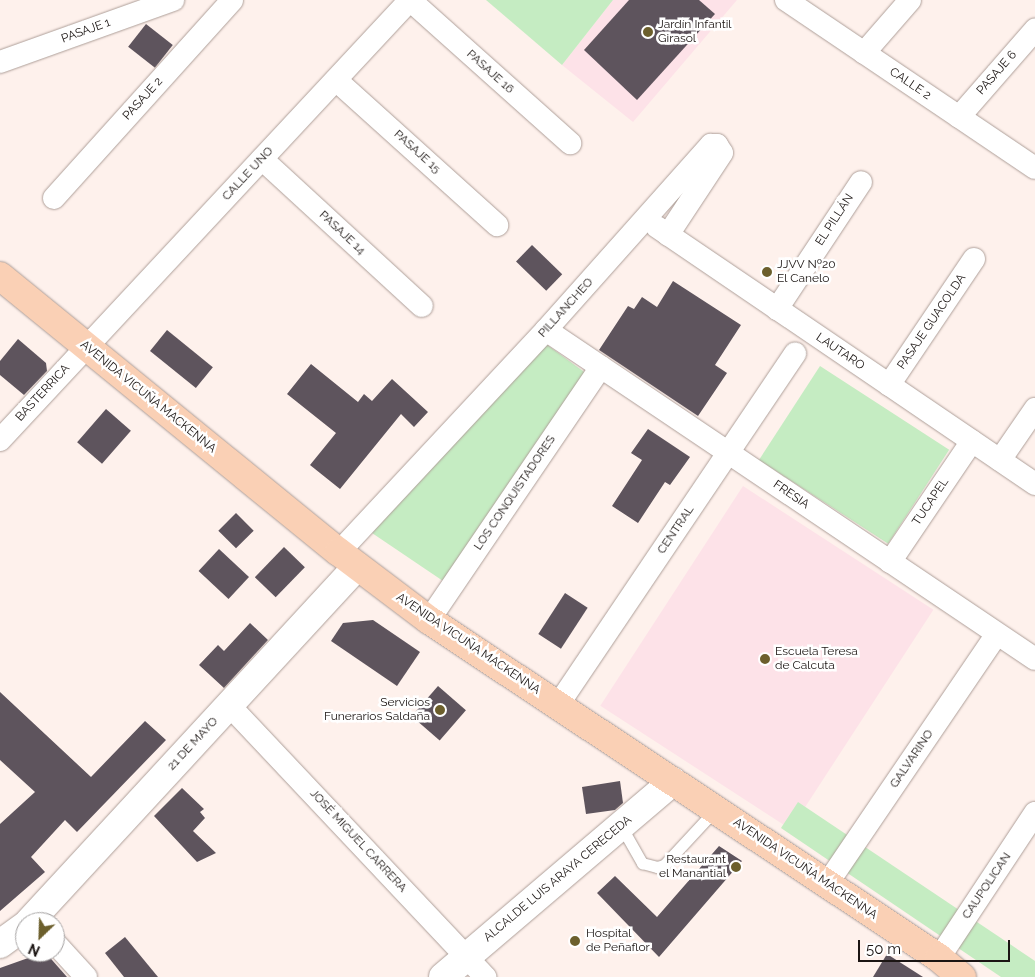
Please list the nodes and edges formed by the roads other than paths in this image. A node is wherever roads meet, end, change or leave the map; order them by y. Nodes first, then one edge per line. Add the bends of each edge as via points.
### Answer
1 (173, 0) edge
2 (232, 0) edge
3 (410, 0) edge
4 (786, 0) edge
5 (910, 0) edge
6 (1035, 30) edge
7 (864, 53) junction
8 (0, 62) edge
9 (336, 80) junction
10 (959, 117) junction
11 (570, 143) dead end
12 (262, 159) junction
13 (1035, 168) edge
14 (861, 182) dead end
15 (54, 198) dead end
16 (646, 220) junction
17 (497, 225) dead end
18 (668, 235) junction
19 (974, 259) dead end
20 (0, 276) edge
21 (422, 306) dead end
22 (777, 309) junction
23 (546, 330) junction
24 (87, 348) junction
25 (795, 354) dead end
26 (601, 367) junction
27 (889, 385) junction
28 (1035, 409) edge
29 (0, 440) edge
30 (972, 441) junction
31 (728, 453) junction
32 (1000, 460) junction
33 (1035, 484) edge
34 (348, 559) junction
35 (890, 562) junction
36 (429, 620) junction
37 (997, 634) junction
38 (1035, 659) edge
39 (229, 705) junction
40 (558, 705) junction
41 (673, 782) junction
42 (715, 810) junction
43 (1035, 813) edge
44 (621, 826) junction
45 (827, 884) junction
46 (40, 912) edge
47 (15, 933) edge
48 (0, 944) edge
49 (65, 954) edge
50 (467, 957) junction
51 (939, 958) junction
52 (86, 977) edge
53 (443, 977) edge
54 (485, 977) edge
55 (962, 977) edge

1 - 8 street, PASAJE 1
2 - 15 street, PASAJE 2
3 - 9 street, CALLE UNO
3 - 11 street, PASAJE 16
4 - 7 street, CALLE 2
5 - 7 street
6 - 10 street, PASAJE 6
7 - 10 street, CALLE 2
9 - 12 street, CALLE UNO
9 - 17 street, PASAJE 15
10 - 13 street, CALLE 2
12 - 21 street, PASAJE 14
12 - 24 street, CALLE UNO
14 - 22 street, EL PILLÁN
16 - 18 street, LAUTARO
16 - 18 street, PILLANCHEO via 711,145 720,146 722,153
16 - 23 street, PILLANCHEO
18 - 22 street, LAUTARO
19 - 27 street, PASAJE GUACOLDA
20 - 24 main road, AVENIDA VICUÑA MACKENNA
22 - 27 street, LAUTARO
23 - 26 street, FRESIA
23 - 34 street, PILLANCHEO
24 - 29 street, BASTERRICA
24 - 34 main road, AVENIDA VICUÑA MACKENNA
25 - 31 street, CENTRAL
26 - 31 street, FRESIA
26 - 36 street, LOS CONQUISTADORES
27 - 30 street, LAUTARO
28 - 32 street
30 - 32 street, LAUTARO
30 - 35 street, TUCAPEL
31 - 35 street, FRESIA
31 - 40 street, CENTRAL
32 - 33 street, LAUTARO
34 - 36 main road, AVENIDA VICUÑA MACKENNA
34 - 39 main road, 21 DE MAYO
35 - 37 street, FRESIA
36 - 40 main road, AVENIDA VICUÑA MACKENNA
37 - 38 street, FRESIA
37 - 45 street, GALVARINO
39 - 46 main road, 21 DE MAYO
39 - 50 street, JOSÉ MIGUEL CARRERA
40 - 41 main road, AVENIDA VICUÑA MACKENNA
41 - 42 main road, AVENIDA VICUÑA MACKENNA
41 - 44 main road, ALCALDE LUIS ARAYA CERECEDA
42 - 44 lane via 664,865 657,868 642,863
42 - 45 main road, AVENIDA VICUÑA MACKENNA
43 - 51 street, CAUPOLICAN
44 - 50 main road, ALCALDE LUIS ARAYA CERECEDA
45 - 51 main road, AVENIDA VICUÑA MACKENNA
47 - 48 main road, 21 DE MAYO
49 - 52 street
50 - 53 main road, ALCALDE LUIS ARAYA CERECEDA
50 - 54 street, JOSÉ MIGUEL CARRERA
51 - 55 main road, AVENIDA VICUÑA MACKENNA

